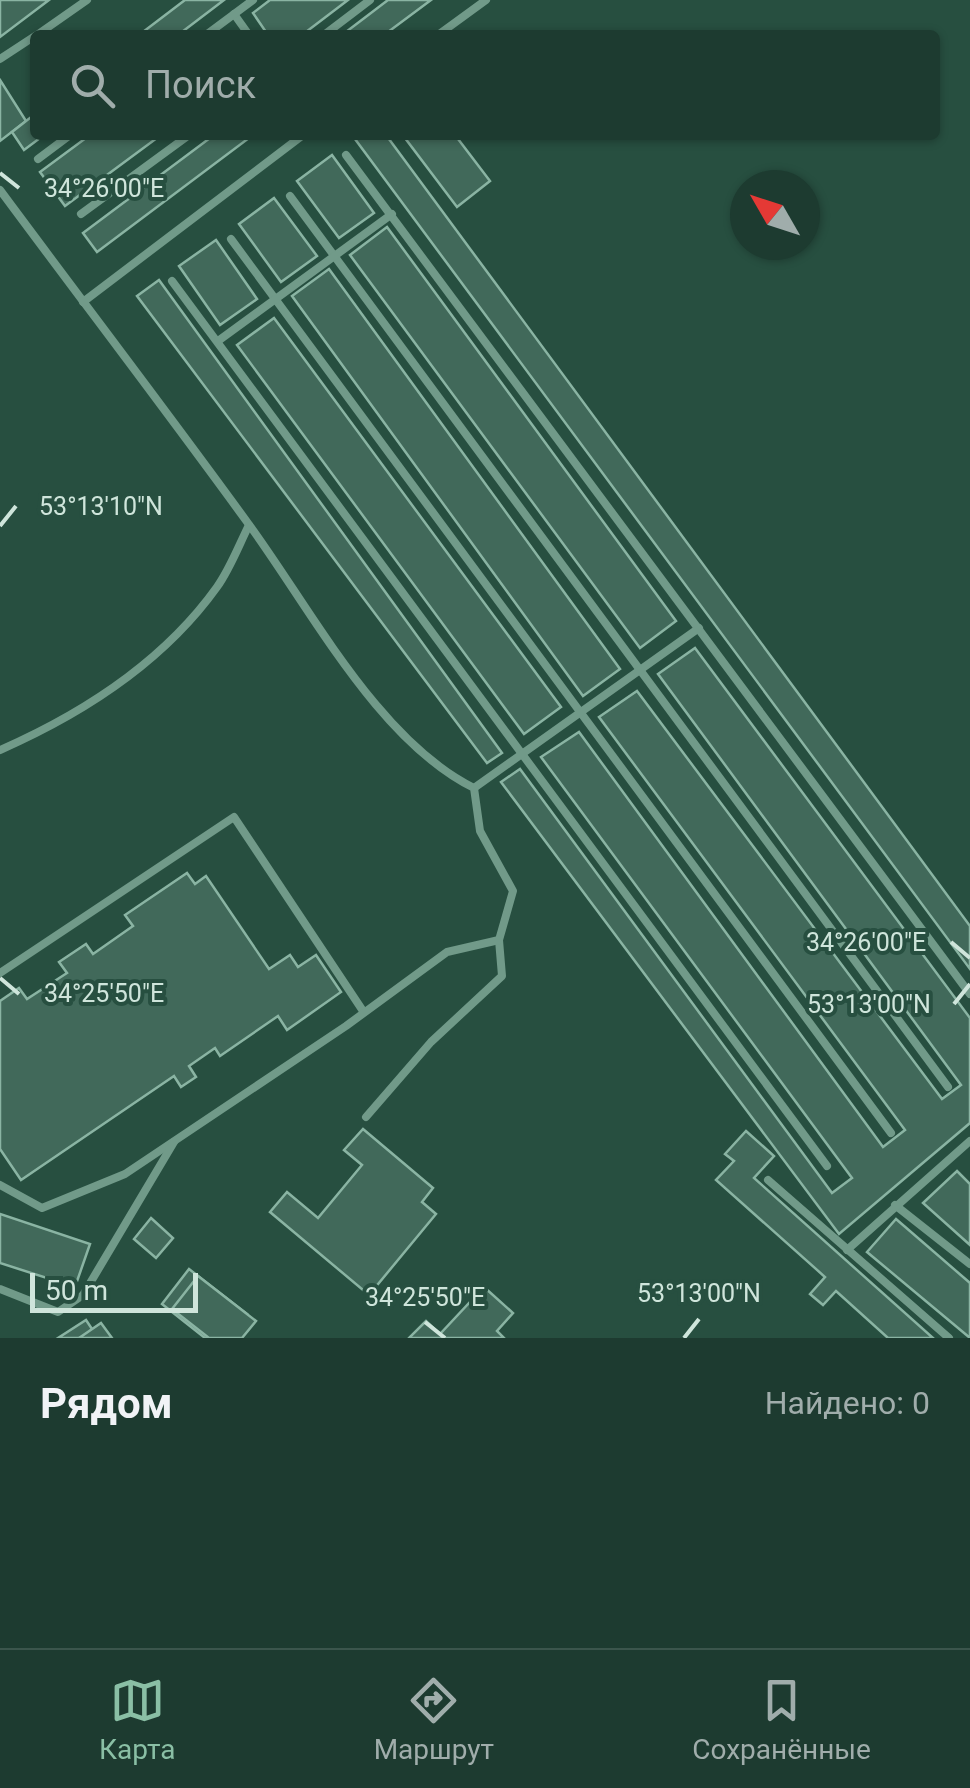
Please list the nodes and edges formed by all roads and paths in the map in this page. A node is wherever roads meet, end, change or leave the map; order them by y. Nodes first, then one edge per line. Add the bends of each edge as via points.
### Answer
1 (87, 0) edge
2 (253, 0) edge
3 (370, 0) edge
4 (486, 0) edge
5 (234, 14) junction
6 (44, 30) edge
7 (213, 30) edge
8 (246, 30) edge
9 (331, 30) edge
10 (445, 30) edge
11 (30, 40) edge
12 (0, 58) edge
13 (63, 140) edge
14 (182, 140) edge
15 (296, 140) edge
16 (346, 155) dead end
17 (38, 159) dead end
18 (0, 190) edge
19 (290, 196) dead end
20 (81, 214) dead end
21 (392, 214) junction
22 (230, 239) dead end
23 (333, 254) junction
24 (172, 280) dead end
25 (274, 298) junction
26 (83, 302) junction
27 (218, 342) junction
28 (249, 524) junction
29 (699, 628) junction
30 (639, 672) junction
31 (580, 712) junction
32 (0, 750) edge
33 (520, 752) junction
34 (474, 788) junction
35 (499, 940) junction
36 (0, 973) edge
37 (970, 994) edge
38 (363, 1011) junction
39 (948, 1086) dead end
40 (366, 1118) dead end
41 (891, 1133) dead end
42 (174, 1140) junction
43 (970, 1141) edge
44 (827, 1166) dead end
45 (768, 1180) dead end
46 (0, 1186) edge
47 (894, 1204) junction
48 (848, 1250) junction
49 (970, 1263) edge
50 (0, 1289) edge
51 (949, 1338) edge

1 - 6 lane
2 - 5 lane
3 - 9 lane
4 - 10 lane
5 - 7 lane
5 - 8 lane
11 - 12 lane
13 - 17 lane
14 - 20 lane
15 - 26 lane
16 - 21 lane
18 - 26 lane
19 - 23 lane
21 - 23 lane
21 - 29 lane
22 - 25 lane
23 - 25 lane
23 - 30 lane
24 - 27 lane
25 - 27 lane
25 - 31 lane
26 - 28 lane
27 - 33 lane
28 - 32 lane via 218,586 155,656 54,726
28 - 34 lane via 390,724 441,772
29 - 30 lane
29 - 37 lane
30 - 31 lane
30 - 39 lane
31 - 33 lane
31 - 41 lane
33 - 34 lane
33 - 44 lane
34 - 35 lane via 480,832 512,891
35 - 38 lane via 447,952
35 - 40 lane via 502,976 431,1042
36 - 38 lane via 234,817
38 - 42 lane
42 - 46 lane via 125,1174 42,1208
42 - 50 lane via 83,1295 58,1312
43 - 47 lane
45 - 48 lane
47 - 48 lane
47 - 49 lane
48 - 51 lane

